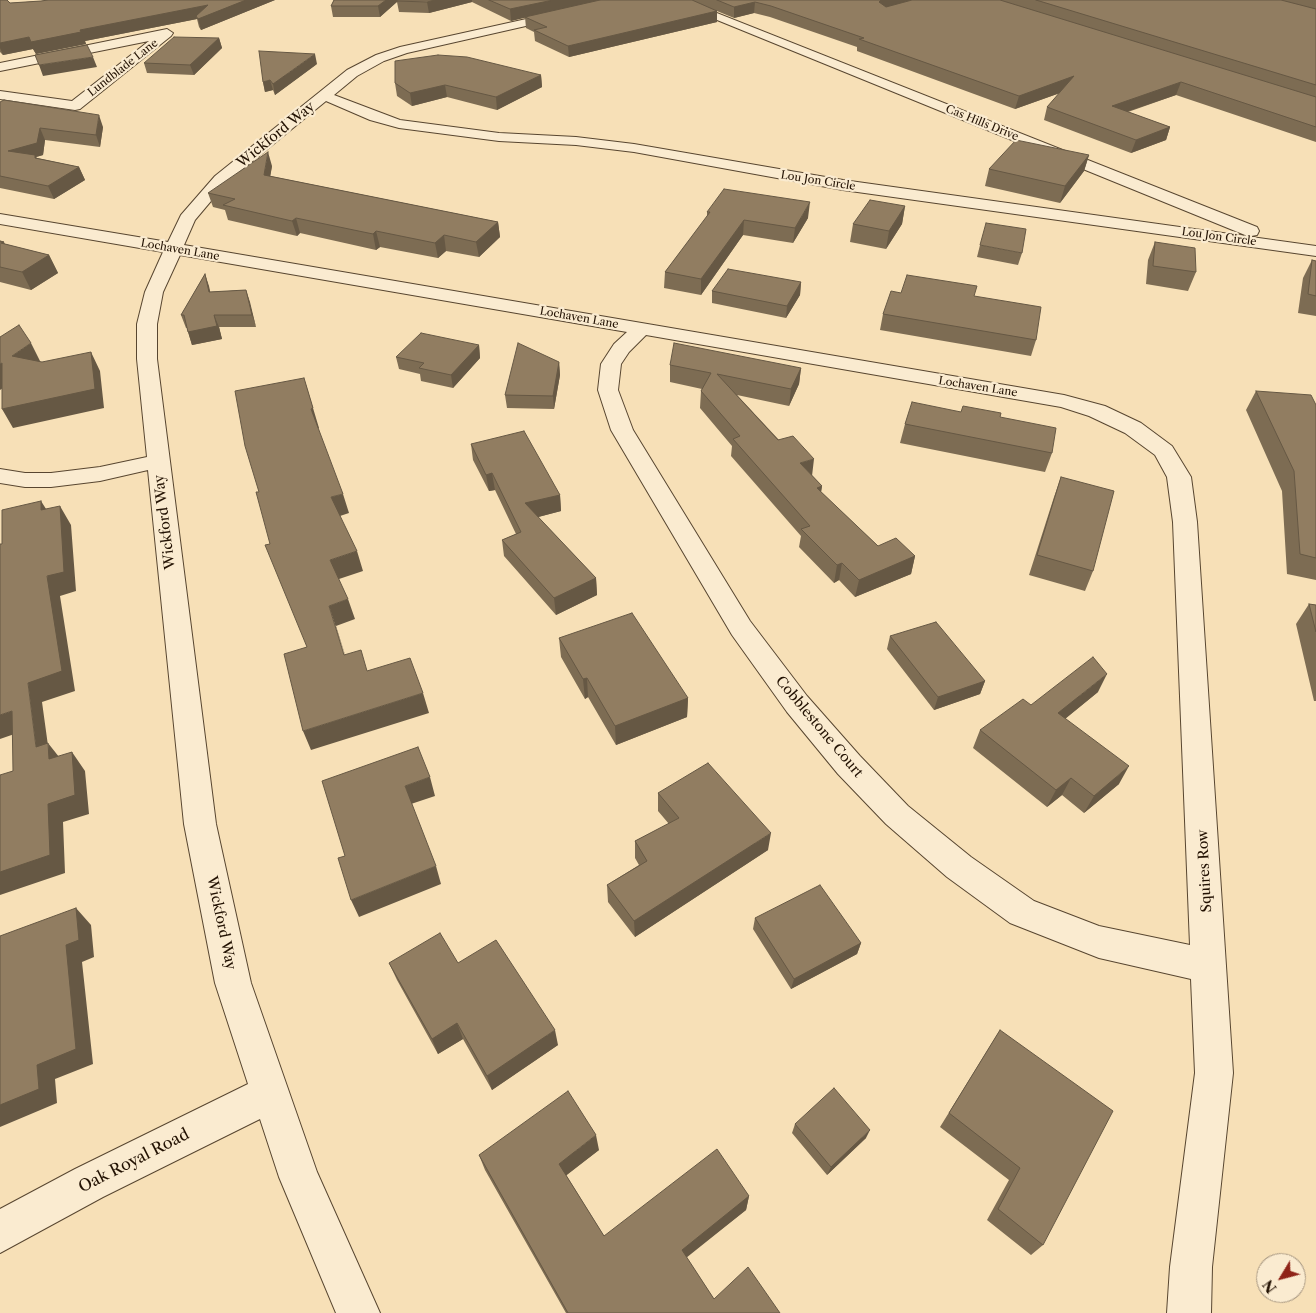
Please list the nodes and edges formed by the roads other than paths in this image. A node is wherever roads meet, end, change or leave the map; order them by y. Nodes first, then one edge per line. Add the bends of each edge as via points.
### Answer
1 (627, 0) edge
2 (674, 0) edge
3 (0, 67) edge
4 (0, 95) edge
5 (325, 96) junction
6 (0, 219) edge
7 (1290, 247) junction
8 (173, 248) junction
9 (1316, 251) edge
10 (642, 329) junction
11 (1150, 440) joint
12 (158, 461) junction
13 (0, 476) edge
14 (1210, 966) junction
15 (270, 1092) junction
16 (0, 1232) edge
17 (358, 1313) edge
18 (1189, 1313) edge

1 - 5 street, Wickford Way via 392,54 358,69
2 - 7 street, Cas Hills Drive
3 - 4 street, Lundblade Lane via 167,33 75,106
5 - 7 street, Lou Jon Circle via 399,124 489,136 634,148 843,185
5 - 8 street, Wickford Way via 221,179 186,219
6 - 8 street, Lochaven Lane
7 - 9 street, Lou Jon Circle
8 - 10 street, Lochaven Lane
8 - 12 street, Wickford Way via 154,292 147,324 147,359
10 - 11 street, Lochaven Lane via 1064,401 1097,411
10 - 14 street, Cobblestone Court via 621,348 612,364 608,390 622,430 741,628 797,704 849,765 897,815 959,867 1022,912 1099,942
11 - 14 street, Squires Row via 1164,451 1180,477
12 - 13 street via 100,474 51,480
12 - 15 street, Wickford Way via 200,824 233,983
14 - 18 street, Squires Row via 1214,1073 1191,1267
15 - 16 street, Oak Royal Road via 89,1183
15 - 17 street, Wickford Way via 298,1177

